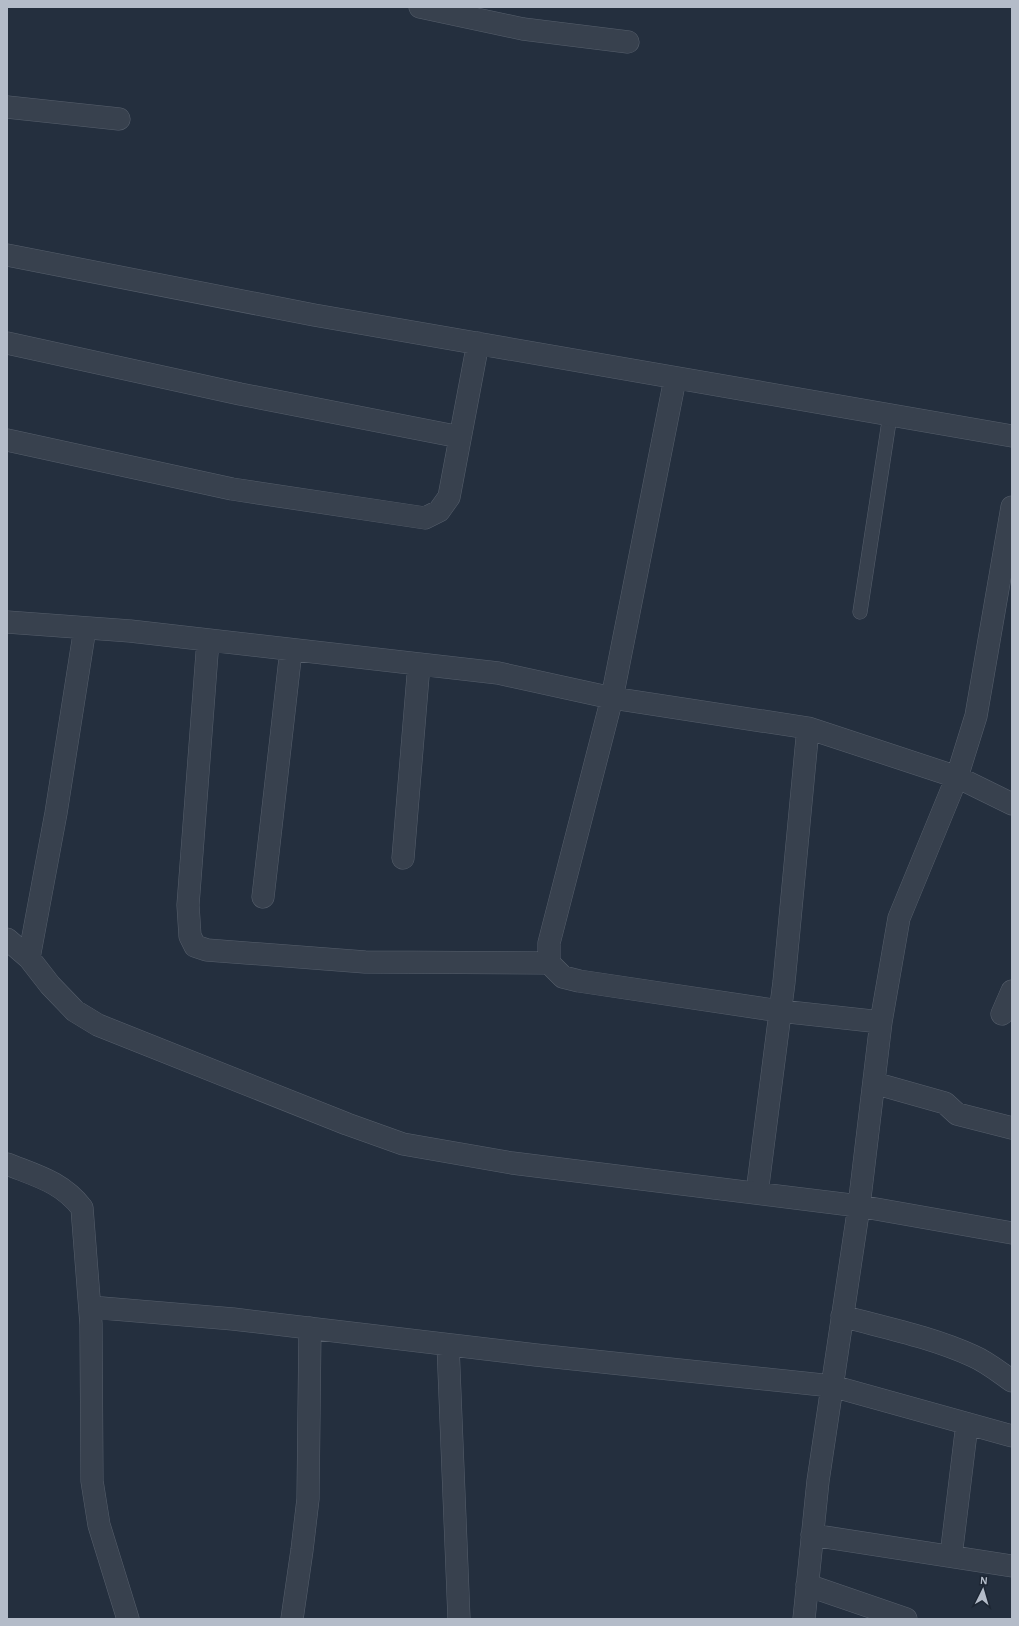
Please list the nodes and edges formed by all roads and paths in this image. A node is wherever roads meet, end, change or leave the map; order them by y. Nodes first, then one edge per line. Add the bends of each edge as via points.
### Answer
1 (420, 7) edge
2 (628, 42) dead end
3 (7, 107) edge
4 (119, 119) dead end
5 (7, 255) edge
6 (7, 343) edge
7 (478, 343) junction
8 (675, 378) junction
9 (890, 415) junction
10 (1012, 436) edge
11 (460, 437) junction
12 (7, 440) edge
13 (1012, 507) edge
14 (860, 612) dead end
15 (7, 622) edge
16 (85, 628) junction
17 (208, 640) junction
18 (291, 650) junction
19 (419, 664) junction
20 (612, 698) junction
21 (808, 728) junction
22 (956, 777) junction
23 (1012, 804) edge
24 (403, 858) dead end
25 (263, 897) dead end
26 (7, 940) edge
27 (29, 958) junction
28 (549, 963) junction
29 (1012, 991) edge
30 (780, 1011) junction
31 (1002, 1014) dead end
32 (881, 1022) junction
33 (874, 1083) junction
34 (1012, 1128) edge
35 (7, 1164) edge
36 (758, 1193) junction
37 (859, 1206) junction
38 (1012, 1233) edge
39 (90, 1307) junction
40 (842, 1316) junction
41 (310, 1328) junction
42 (448, 1345) junction
43 (1012, 1380) edge
44 (832, 1386) junction
45 (967, 1424) junction
46 (1012, 1436) edge
47 (812, 1535) junction
48 (950, 1556) junction
49 (1012, 1566) edge
50 (807, 1585) junction
51 (128, 1619) edge
52 (292, 1619) edge
53 (459, 1619) edge
54 (804, 1619) edge
55 (906, 1619) edge

1 - 2 street via 523,29
3 - 4 street
5 - 7 street via 314,315
6 - 11 street via 240,394
7 - 8 street
7 - 11 street
8 - 9 street
8 - 20 street
9 - 10 street
9 - 14 lane
11 - 12 street via 449,497 439,511 425,518 232,489
13 - 22 street via 976,716
15 - 16 street
16 - 17 street
16 - 27 street via 56,813
17 - 18 street
17 - 28 street via 188,905 190,936 195,946 207,950 365,962
18 - 19 street
18 - 25 street
19 - 20 street via 498,673
19 - 24 street
20 - 21 street
20 - 28 street via 549,943
21 - 22 street
21 - 30 street
22 - 23 street
22 - 32 street via 899,918
26 - 27 street
27 - 36 street via 50,986 75,1011 98,1025 403,1144 512,1163
28 - 30 street via 563,977 579,981
29 - 31 street
30 - 32 street
30 - 36 street
32 - 33 street
33 - 34 street via 945,1103 957,1114
33 - 37 street
35 - 39 street via 57,1184 74,1197 82,1208
36 - 37 street
37 - 38 street
37 - 40 street
39 - 41 street
39 - 51 street via 92,1481 100,1525
40 - 43 street via 922,1337 972,1356
40 - 44 street
41 - 42 street
41 - 52 street via 308,1499
42 - 44 street
42 - 53 street
44 - 45 street
44 - 47 street
45 - 46 street
45 - 48 street
47 - 48 street
47 - 50 street
48 - 49 street
50 - 54 street
50 - 55 street

